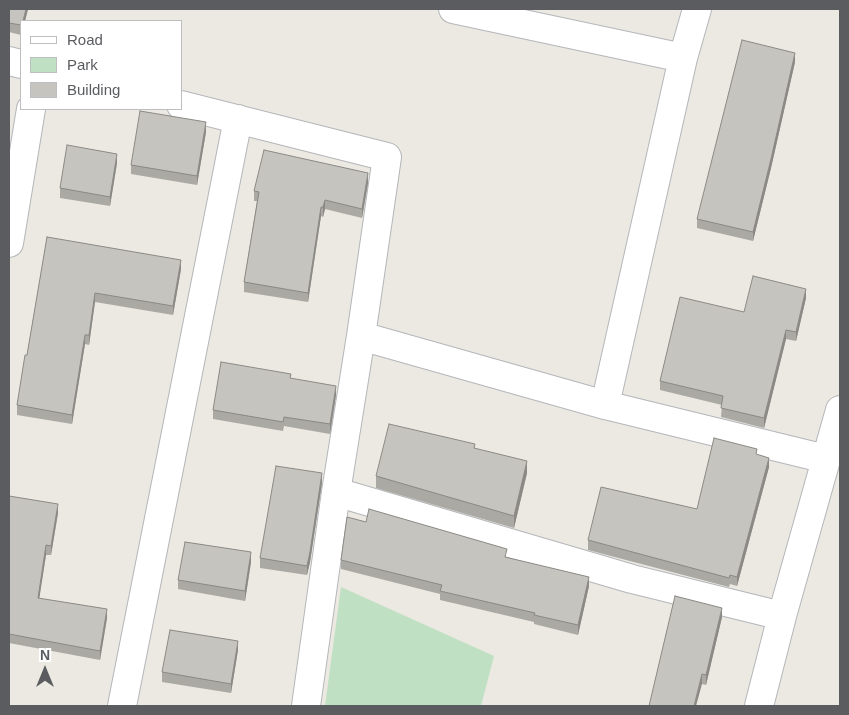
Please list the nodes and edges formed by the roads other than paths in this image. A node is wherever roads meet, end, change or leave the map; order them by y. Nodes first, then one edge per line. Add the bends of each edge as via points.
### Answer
1 (453, 9) edge
2 (697, 9) edge
3 (684, 58) junction
4 (182, 105) edge
5 (31, 110) edge
6 (238, 119) junction
7 (9, 243) edge
8 (361, 336) junction
9 (605, 406) junction
10 (840, 410) edge
11 (826, 459) junction
12 (336, 492) junction
13 (782, 616) junction
14 (122, 706) edge
15 (306, 706) edge
16 (759, 706) edge

1 - 3 street
2 - 3 street
3 - 9 street
4 - 6 street
5 - 7 street
6 - 8 street via 387,157
6 - 14 street
8 - 9 street
8 - 12 street
9 - 11 street
10 - 11 street
11 - 13 street
12 - 13 street via 632,579
12 - 15 street
13 - 16 street

